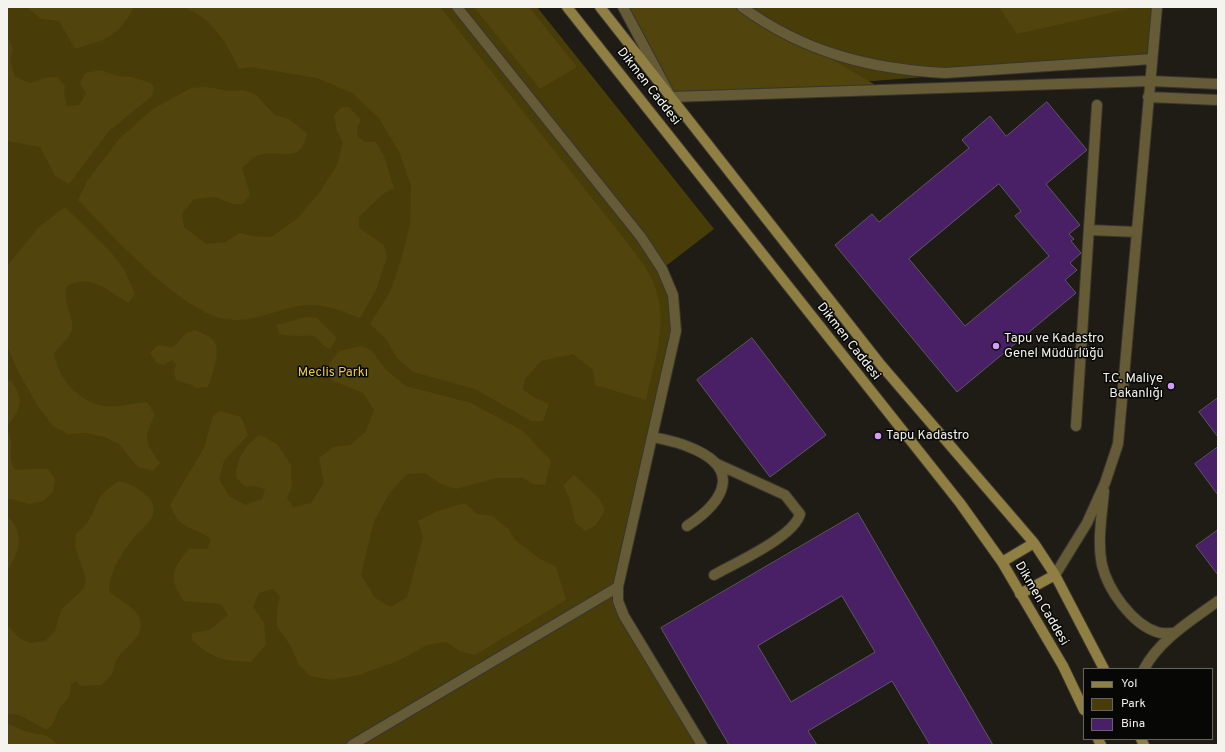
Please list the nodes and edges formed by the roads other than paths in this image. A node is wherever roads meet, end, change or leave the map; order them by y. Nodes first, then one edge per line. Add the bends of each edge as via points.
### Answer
1 (457, 7) edge
2 (567, 7) edge
3 (600, 7) edge
4 (623, 7) edge
5 (742, 7) edge
6 (1158, 7) edge
7 (1152, 59) junction
8 (1150, 81) junction
9 (1218, 84) edge
10 (671, 97) junction
11 (1148, 97) junction
12 (1218, 100) edge
13 (1098, 105) dead end
14 (1089, 230) junction
15 (1137, 232) junction
16 (1076, 426) dead end
17 (653, 437) junction
18 (715, 463) junction
19 (1105, 483) junction
20 (687, 526) dead end
21 (1034, 543) junction
22 (1002, 562) junction
23 (714, 575) dead end
24 (1055, 575) junction
25 (618, 587) junction
26 (1020, 594) junction
27 (1218, 601) edge
28 (1175, 633) junction
29 (1103, 668) edge
30 (1145, 668) edge
31 (1083, 708) edge
32 (352, 745) edge
33 (702, 745) edge

1 - 17 lane via 641,237 662,269 673,295 676,331
2 - 22 main road, Dikmen Caddesi via 960,503
3 - 10 main road, Dikmen Caddesi
4 - 10 lane
5 - 7 lane via 767,25 843,58 911,71 945,73
6 - 7 lane
7 - 8 lane
8 - 9 lane
8 - 10 lane
8 - 11 lane
10 - 21 main road, Dikmen Caddesi via 880,365
11 - 12 lane
11 - 15 lane
13 - 14 lane
14 - 15 lane
14 - 16 lane
15 - 19 lane via 1118,444
17 - 18 lane via 688,446
17 - 25 lane
18 - 20 lane via 723,476 722,493 711,507
18 - 23 lane via 785,495 800,514 798,522 783,536
19 - 24 lane via 1087,522
19 - 28 lane via 1100,536 1102,565 1112,589 1124,607 1140,623 1158,632
21 - 22 main road
21 - 24 main road, Dikmen Caddesi
22 - 26 main road, Dikmen Caddesi
24 - 26 main road
24 - 29 main road, Dikmen Caddesi
25 - 32 lane
25 - 33 lane via 618,602 624,616
26 - 31 main road, Dikmen Caddesi via 1063,666
27 - 28 lane
28 - 30 lane via 1150,658

